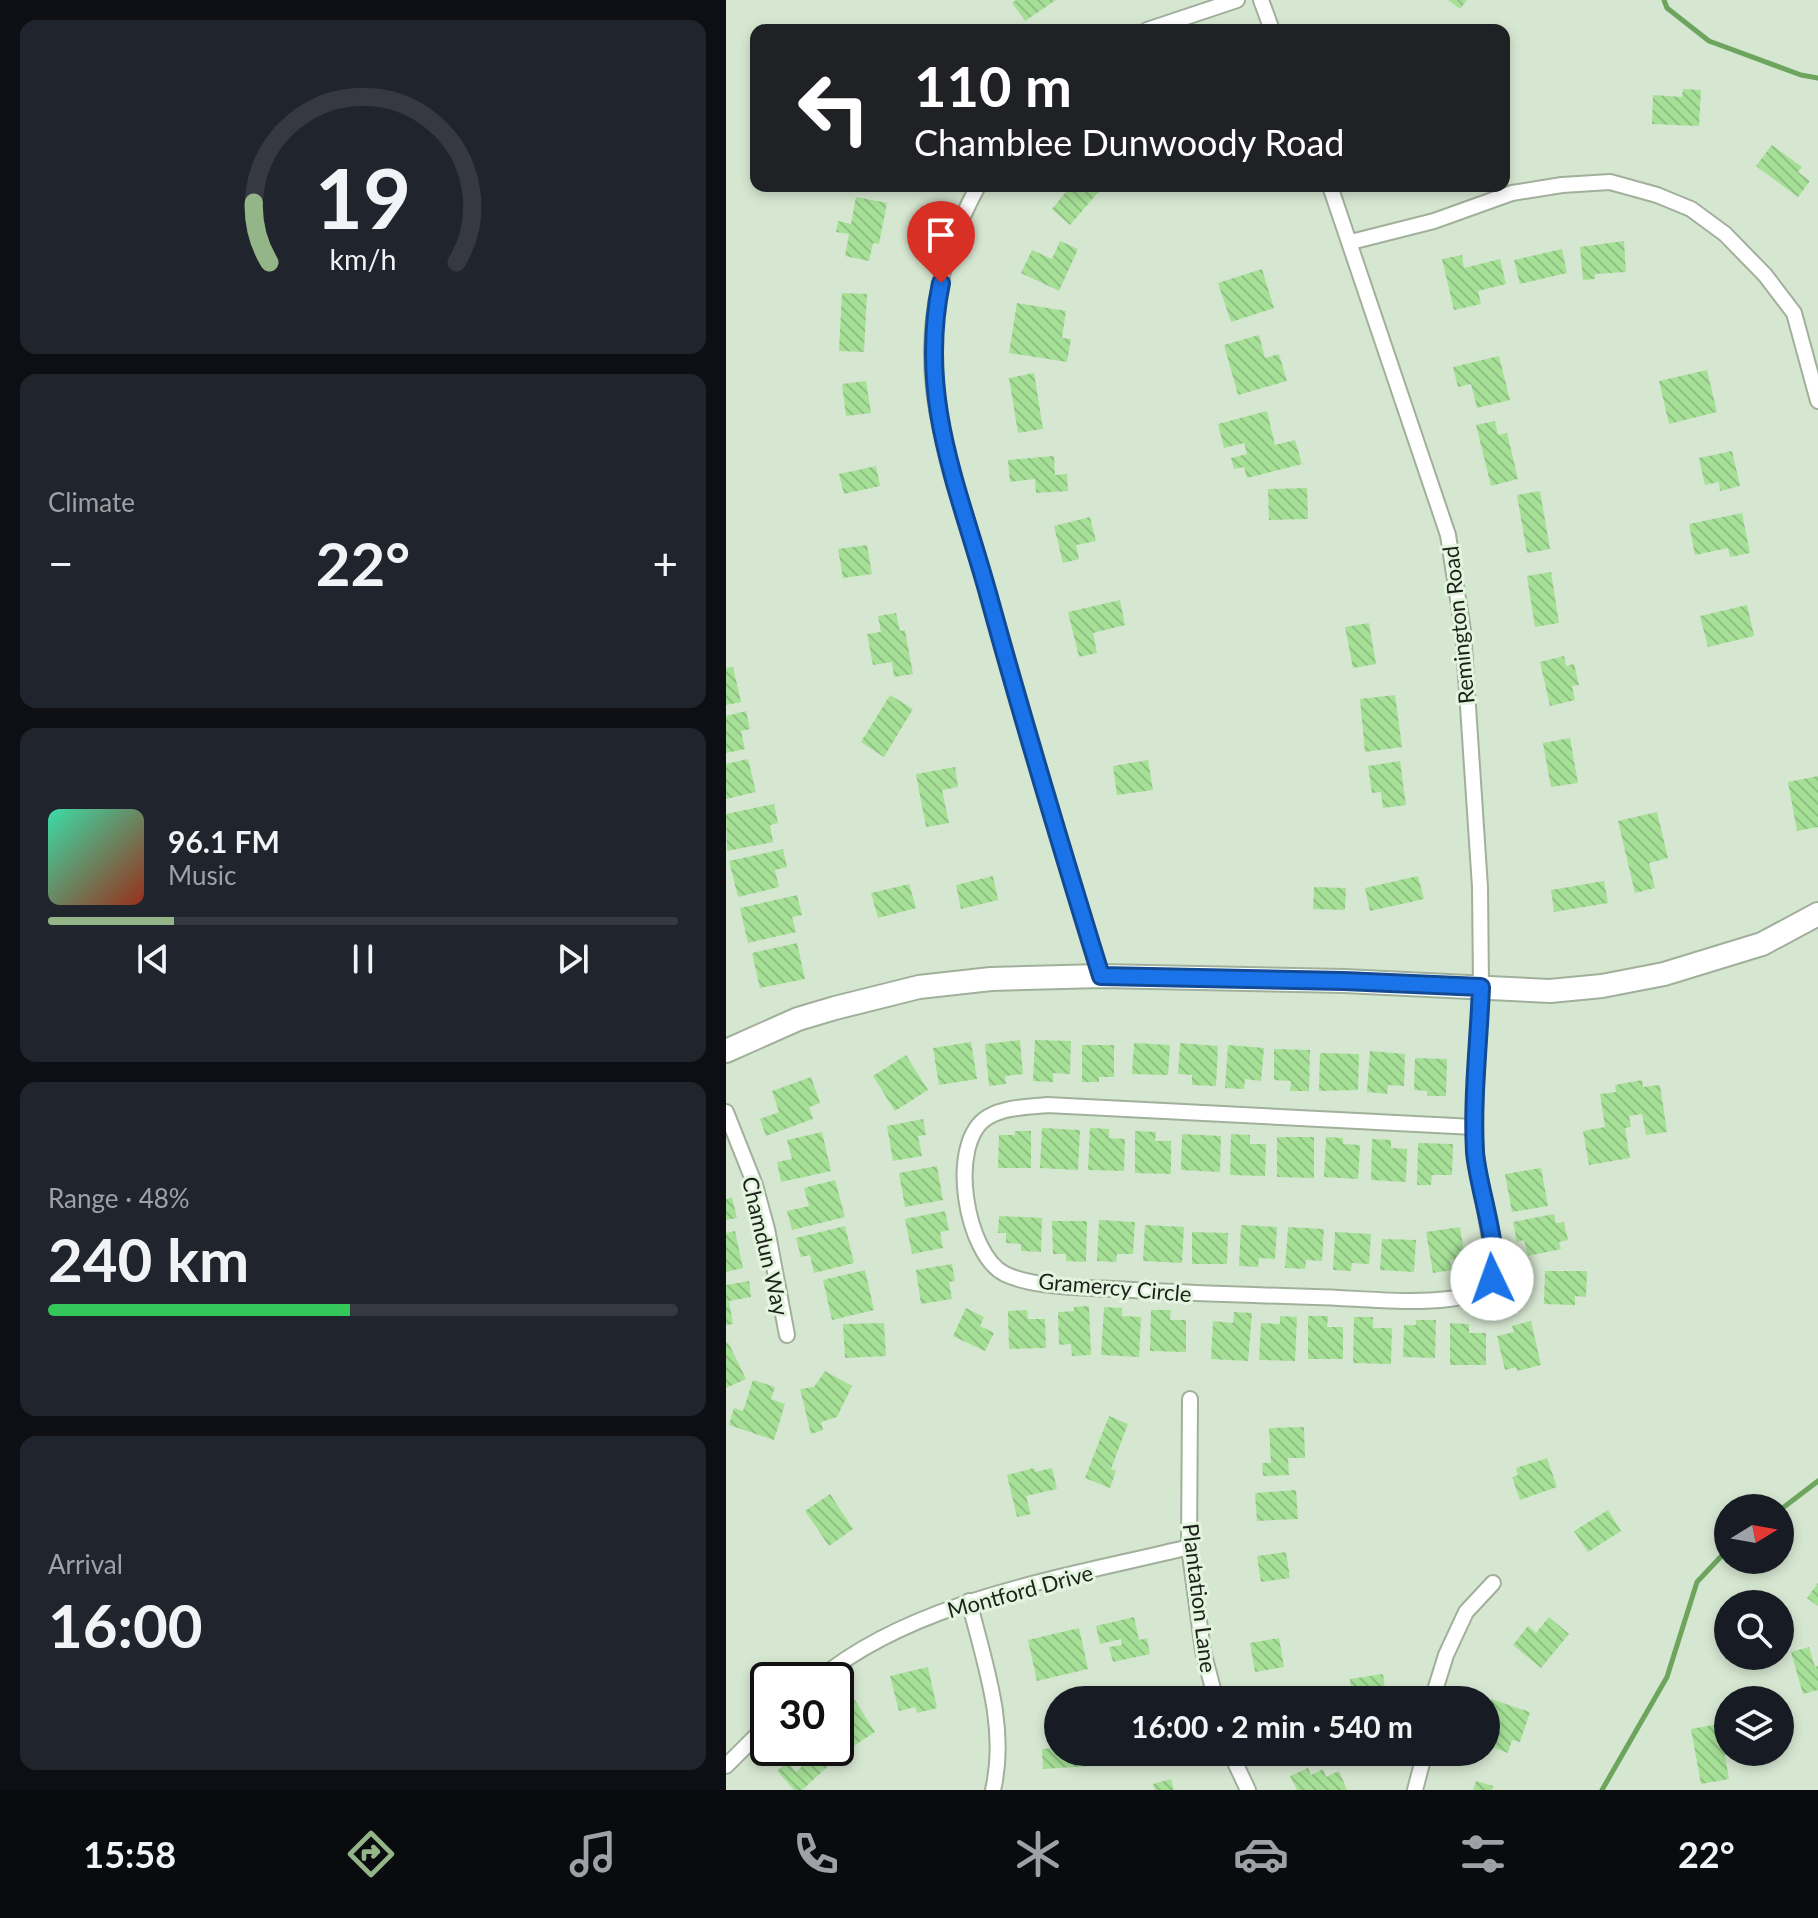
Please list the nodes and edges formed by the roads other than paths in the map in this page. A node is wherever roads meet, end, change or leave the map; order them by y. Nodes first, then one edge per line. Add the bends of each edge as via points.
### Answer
1 (1237, 0) edge
2 (1261, 0) edge
3 (1165, 24) edge
4 (1270, 24) edge
5 (975, 192) edge
6 (1332, 192) edge
7 (1351, 242) junction
8 (1818, 401) edge
9 (1818, 914) edge
10 (1101, 976) junction
11 (1481, 987) junction
12 (726, 1051) edge
13 (726, 1112) edge
14 (1474, 1127) junction
15 (787, 1335) dead end
16 (1190, 1399) dead end
17 (1189, 1547) junction
18 (1493, 1583) dead end
19 (969, 1601) junction
20 (844, 1662) edge
21 (1212, 1686) edge
22 (1436, 1686) edge
23 (750, 1742) edge
24 (726, 1766) edge
25 (1237, 1766) edge
26 (1421, 1766) edge
27 (993, 1790) edge
28 (1248, 1790) edge
29 (1415, 1790) edge

1 - 3 street
2 - 4 street
5 - 10 street via 945,260 932,346 933,385 955,489
6 - 7 street, Remington Road
7 - 8 street via 1434,221 1512,193 1562,185 1610,182 1657,195 1691,209 1725,234 1765,275 1794,313
7 - 11 street, Remington Road via 1448,535 1463,631 1480,887
9 - 11 street via 1762,944 1664,974 1550,991
10 - 11 street
10 - 12 street via 919,987 798,1019
11 - 14 street, Gramercy Circle
13 - 15 street, Chamdun Way via 755,1185
14 - 14 street, Gramercy Circle via 1493,1257 1491,1289 1445,1299 1196,1294 1074,1287 991,1273 965,1194 970,1126 1020,1107
16 - 17 street, Plantation Lane
17 - 19 street, Montford Drive
17 - 21 street, Plantation Lane
18 - 22 street via 1466,1612
19 - 20 street, Montford Drive via 873,1642
19 - 27 street via 994,1702 999,1766
23 - 24 street
25 - 28 street
26 - 29 street

